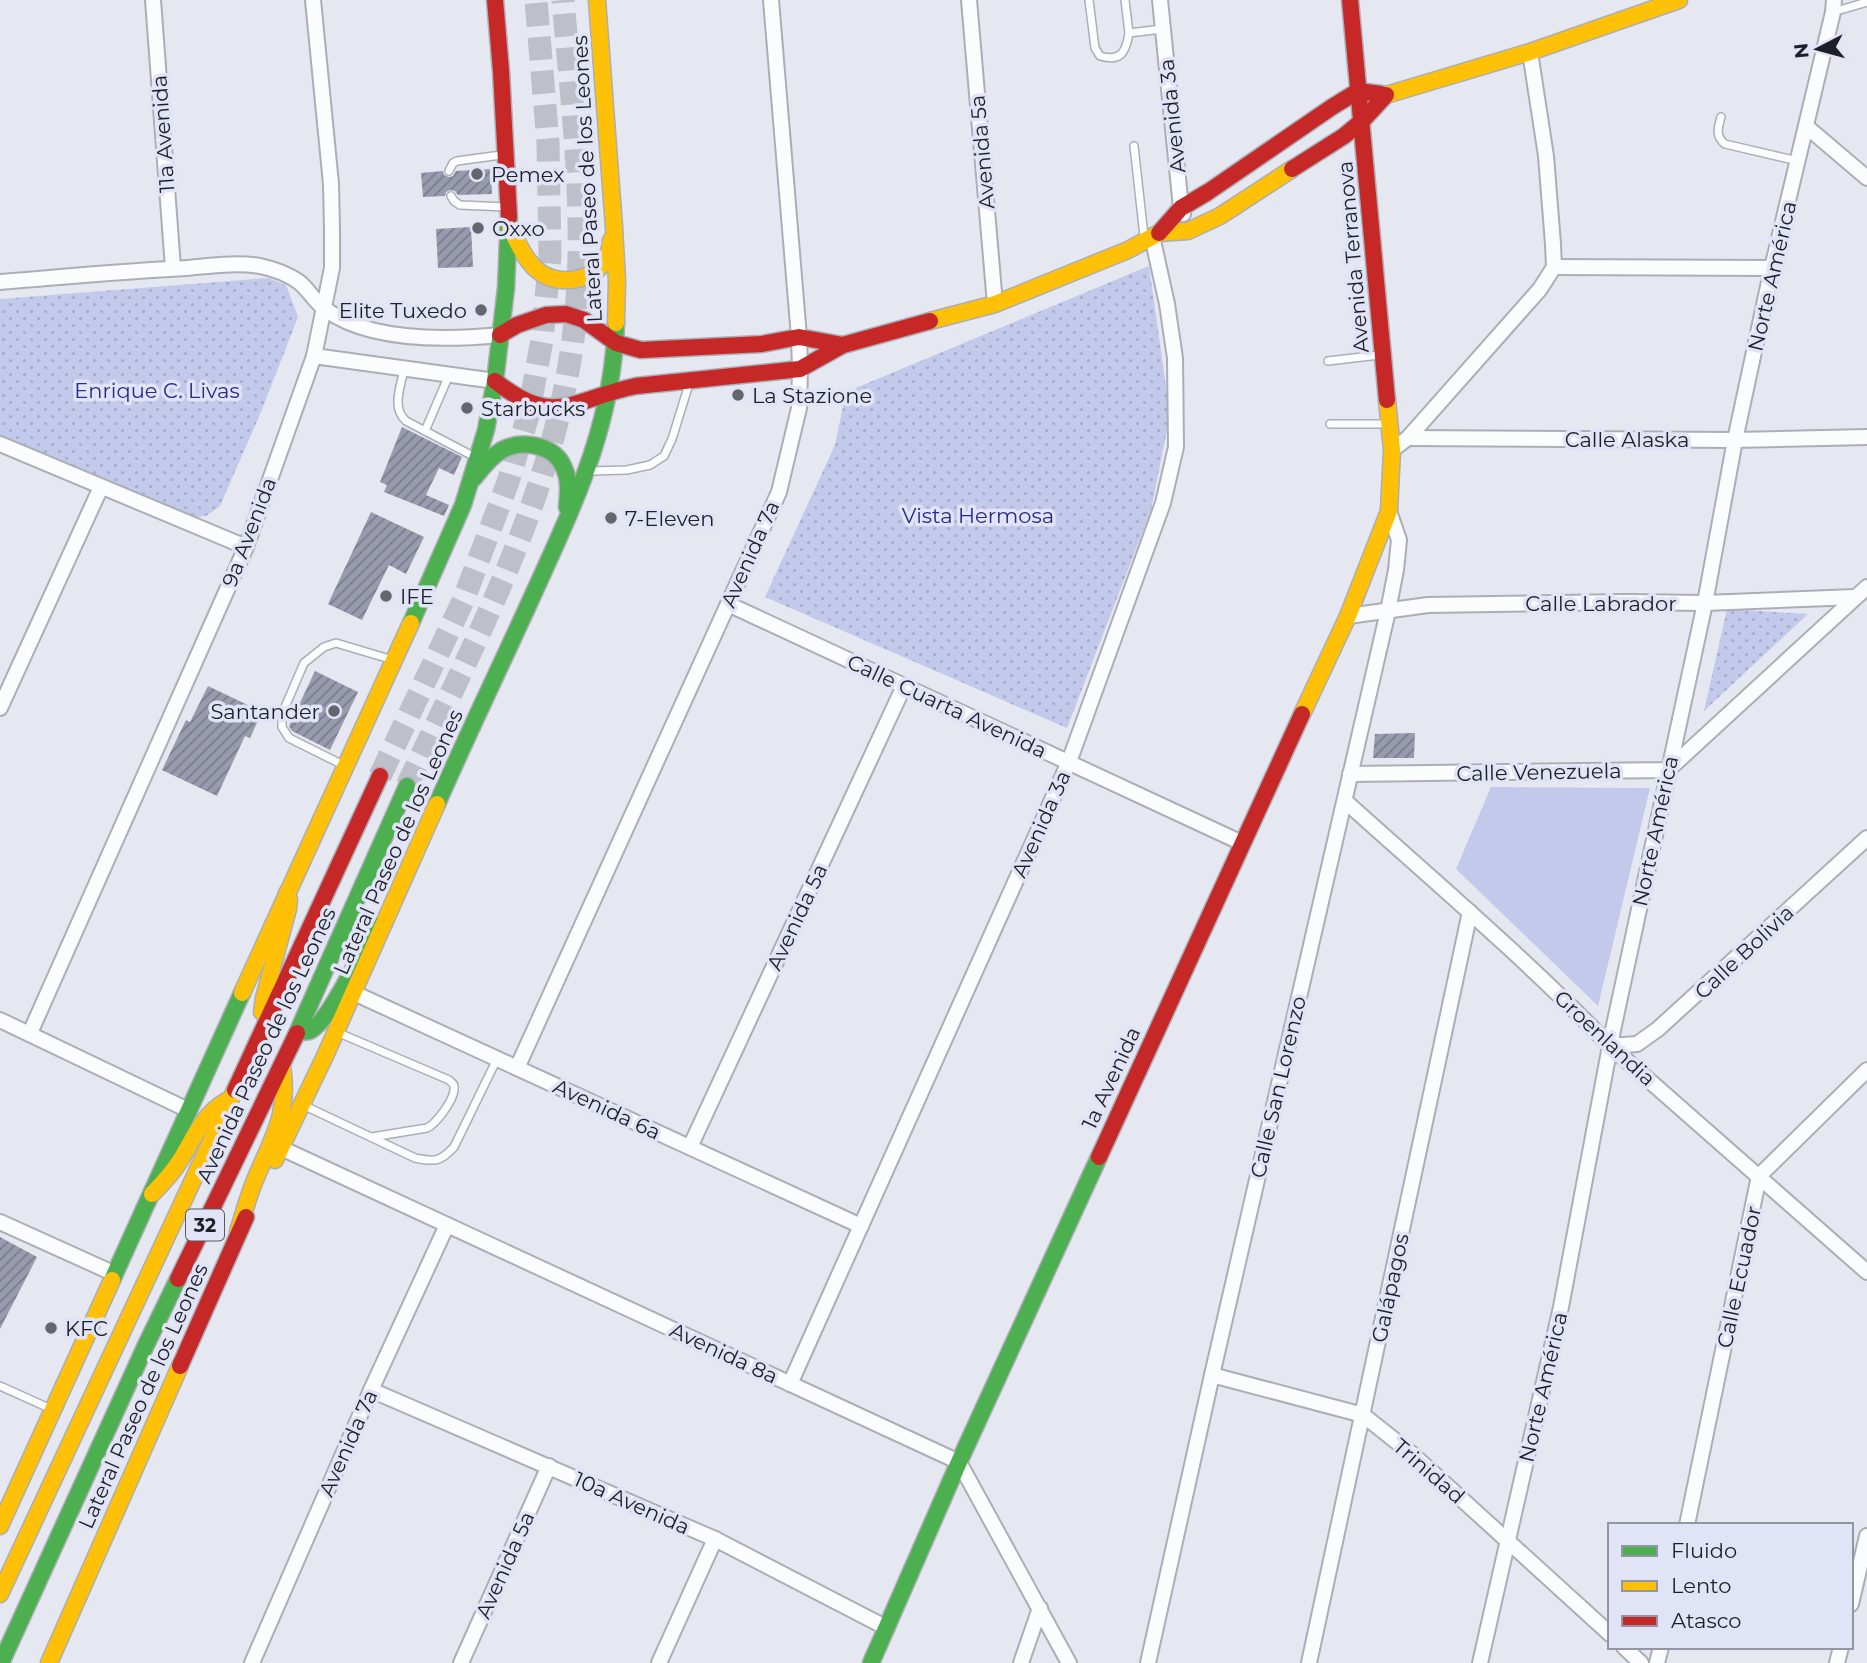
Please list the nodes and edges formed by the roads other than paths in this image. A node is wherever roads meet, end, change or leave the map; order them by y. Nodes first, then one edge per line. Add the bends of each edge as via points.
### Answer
1 (153, 0) edge
2 (313, 0) edge
3 (495, 0) edge
4 (597, 0) edge
5 (771, 0) edge
6 (969, 0) edge
7 (1089, 0) edge
8 (1125, 0) edge
9 (1160, 0) edge
10 (1350, 0) edge
11 (1669, 2) edge
12 (1867, 2) edge
13 (1833, 6) edge
14 (1163, 29) junction
15 (1129, 33) junction
16 (1530, 52) junction
17 (1358, 91) junction
18 (1386, 95) junction
19 (1721, 117) dead end
20 (1362, 121) junction
21 (1807, 127) junction
22 (1135, 146) dead end
23 (505, 154) junction
24 (1798, 161) junction
25 (449, 171) dead end
26 (1867, 178) edge
27 (451, 196) dead end
28 (508, 207) junction
29 (1181, 208) junction
30 (614, 219) junction
31 (509, 226) junction
32 (1188, 231) junction
33 (1152, 236) junction
34 (1554, 267) junction
35 (173, 268) junction
36 (1772, 268) junction
37 (0, 282) edge
38 (995, 304) junction
39 (324, 309) junction
40 (500, 335) junction
41 (799, 337) junction
42 (616, 343) junction
43 (843, 345) junction
44 (1383, 355) junction
45 (314, 356) junction
46 (1328, 360) dead end
47 (404, 368) junction
48 (800, 369) junction
49 (450, 375) junction
50 (690, 380) junction
51 (495, 381) junction
52 (610, 391) junction
53 (1330, 424) dead end
54 (1389, 424) junction
55 (425, 430) junction
56 (1867, 437) edge
57 (1408, 438) junction
58 (1735, 440) junction
59 (0, 444) edge
60 (1392, 450) junction
61 (477, 458) junction
62 (586, 471) junction
63 (470, 483) junction
64 (101, 487) junction
65 (1389, 511) junction
66 (565, 523) junction
67 (246, 547) junction
68 (1864, 590) edge
69 (1705, 603) junction
70 (728, 604) junction
71 (1388, 611) junction
72 (1348, 617) junction
73 (394, 660) junction
74 (904, 686) junction
75 (0, 708) edge
76 (1069, 762) junction
77 (345, 766) junction
78 (1668, 771) junction
79 (1350, 774) junction
80 (380, 776) tunnel mouth
81 (407, 786) tunnel mouth
82 (1345, 802) junction
83 (1867, 838) edge
84 (1242, 843) junction
85 (287, 893) junction
86 (1469, 912) junction
87 (384, 923) junction
88 (354, 993) junction
89 (0, 1020) edge
90 (263, 1032) junction
91 (298, 1032) junction
92 (335, 1032) junction
93 (30, 1033) junction
94 (1610, 1046) junction
95 (497, 1059) junction
96 (282, 1066) junction
97 (517, 1068) junction
98 (1867, 1070) edge
99 (232, 1098) junction
100 (301, 1104) junction
101 (188, 1110) junction
102 (371, 1137) junction
103 (690, 1147) junction
104 (281, 1148) junction
105 (1759, 1176) junction
106 (152, 1194) junction
107 (0, 1222) edge
108 (447, 1225) junction
109 (861, 1226) junction
110 (238, 1232) junction
111 (1867, 1272) edge
112 (115, 1274) junction
113 (1212, 1375) junction
114 (790, 1384) junction
115 (0, 1386) edge
116 (372, 1390) junction
117 (53, 1410) junction
118 (1363, 1415) junction
119 (959, 1462) junction
120 (549, 1466) junction
121 (1687, 1523) edge
122 (0, 1525) edge
123 (1867, 1538) edge
124 (715, 1539) junction
125 (1507, 1540) junction
126 (0, 1594) edge
127 (1853, 1596) edge
128 (1040, 1608) junction
129 (887, 1628) junction
130 (1608, 1632) edge
131 (1626, 1649) edge
132 (1, 1663) edge
133 (49, 1663) edge
134 (252, 1663) edge
135 (461, 1663) edge
136 (659, 1663) edge
137 (870, 1663) edge
138 (1021, 1663) edge
139 (1069, 1663) edge
140 (1148, 1663) edge
141 (1309, 1663) edge
142 (1480, 1663) edge
143 (1641, 1663) edge

1 - 35 street, 11a Avenida
2 - 39 street, 9a Avenida via 331,184 332,268
3 - 23 street
4 - 30 street, Lateral Paseo de los Leones
5 - 41 street, Avenida 7a
6 - 38 street, Avenida 5a
7 - 15 lane via 1094,47 1100,56 1121,55
8 - 15 lane
9 - 14 street, Avenida 3a
10 - 17 street, Avenida Terranova
11 - 16 street
12 - 13 lane
13 - 21 street, Norte América
14 - 15 lane
14 - 29 street, Avenida 3a
16 - 18 street
16 - 34 street via 1546,156
17 - 18 street
17 - 20 street, Avenida Terranova
17 - 29 street
18 - 20 street
19 - 24 lane via 1717,134 1725,144
20 - 32 street via 1220,216
20 - 44 street, Avenida Terranova
21 - 24 street, Norte América
21 - 26 street
22 - 33 lane
23 - 25 lane via 457,161
23 - 28 street
24 - 36 street, Norte América
27 - 28 lane via 460,205
28 - 31 street
29 - 32 street, Avenida 3a
29 - 33 street
30 - 31 street via 605,261 589,276 570,281 540,272 527,259
30 - 42 street, Lateral Paseo de los Leones
31 - 40 street
32 - 33 street
33 - 38 street
33 - 76 street, Avenida 3a via 1175,358 1176,447 1163,503
34 - 36 street
34 - 57 street via 1540,289
35 - 37 street
35 - 39 street via 257,265 299,282
36 - 58 street, Norte América
38 - 43 street
39 - 40 street via 349,323 390,334 460,339
39 - 45 street, 9a Avenida
40 - 42 street via 540,317 566,314 584,320
40 - 51 street
41 - 42 street via 667,350 641,350
41 - 43 street
41 - 48 street, Avenida 7a
42 - 52 street, Lateral Paseo de los Leones
43 - 48 street
44 - 46 lane
44 - 54 street, Avenida Terranova
45 - 47 street
45 - 67 street, 9a Avenida
47 - 49 street
47 - 55 lane via 397,406 400,415
48 - 50 street
48 - 70 street, Avenida 7a via 799,408 779,492
49 - 51 street
49 - 55 lane
50 - 52 street
50 - 62 lane via 664,456 627,470
51 - 52 street via 528,404 550,409 574,406
51 - 61 street
52 - 62 street, Lateral Paseo de los Leones
53 - 54 lane
54 - 60 street, Avenida Terranova
55 - 61 lane
56 - 58 street, Calle Alaska
57 - 58 street, Calle Alaska
57 - 60 street
58 - 69 street, Norte América
59 - 64 street
60 - 65 street, Avenida Terranova
61 - 63 street
62 - 66 street, Lateral Paseo de los Leones
63 - 66 street via 496,453 511,446 543,447 558,456 567,472
63 - 73 street
64 - 67 street
64 - 75 street
65 - 71 street, Calle San Lorenzo via 1399,540
65 - 72 street, 1a Avenida
66 - 87 street, Lateral Paseo de los Leones
67 - 93 street, 9a Avenida
68 - 69 street, Calle Labrador
68 - 78 street
69 - 71 street, Calle Labrador via 1428,605
69 - 78 street, Norte América
70 - 74 street, Calle Cuarta Avenida
70 - 97 street, Avenida 7a
71 - 72 street, Calle Labrador
71 - 79 street, Calle San Lorenzo
72 - 84 street, 1a Avenida
73 - 77 street
73 - 77 lane via 336,643 304,663 282,714 282,727 289,738
74 - 76 street, Calle Cuarta Avenida
74 - 103 street, Avenida 5a
76 - 84 street, Calle Cuarta Avenida
76 - 109 street, Avenida 3a
77 - 85 street
78 - 79 street, Calle Venezuela
78 - 94 street, Norte América
79 - 82 street, Calle San Lorenzo
80 - 90 street, Avenida Paseo de los Leones / 32
81 - 91 street, Avenida Paseo de los Leones / 32
82 - 86 street, Groenlandia
82 - 113 street, Calle San Lorenzo
83 - 94 street, Calle Bolivia via 1658,1029 1637,1044
84 - 119 street, 1a Avenida
85 - 90 street via 288,909 264,998
85 - 101 street
86 - 94 street, Groenlandia
86 - 118 street, Galápagos
87 - 88 street, Lateral Paseo de los Leones
87 - 91 street via 369,939 327,1014 309,1031
88 - 92 street, Lateral Paseo de los Leones
88 - 95 street, Avenida 6a
89 - 93 street
90 - 99 street, Avenida Paseo de los Leones / 32
91 - 96 street, Avenida Paseo de los Leones / 32
92 - 100 street, Lateral Paseo de los Leones
92 - 102 lane via 454,1085 435,1125
93 - 101 street
94 - 105 street, Groenlandia
94 - 125 street, Norte América via 1561,1307
95 - 97 street, Avenida 6a
95 - 102 lane via 454,1147 444,1158 415,1158
96 - 110 street via 284,1112
96 - 132 street, Avenida Paseo de los Leones / 32 via 146,1345
97 - 103 street, Avenida 6a
98 - 105 street, Calle Ecuador
99 - 106 street via 212,1110
99 - 126 street, Avenida Paseo de los Leones / 32
100 - 102 lane
100 - 104 street, Lateral Paseo de los Leones
101 - 106 street
103 - 109 street, Avenida 6a
104 - 108 street, Avenida 8a
104 - 110 street, Lateral Paseo de los Leones
105 - 111 street, Groenlandia
105 - 121 street, Calle Ecuador
106 - 112 street
107 - 112 street
108 - 114 street, Avenida 8a
108 - 116 street, Avenida 7a
109 - 114 street, Avenida 3a
110 - 133 street, Lateral Paseo de los Leones
112 - 117 street
113 - 118 street, Trinidad
113 - 140 street, Calle San Lorenzo
114 - 119 street, Avenida 8a
115 - 117 lane
116 - 120 street, 10a Avenida
116 - 134 street, Avenida 7a
117 - 122 street
118 - 125 street, Trinidad
118 - 141 street, Galápagos
119 - 128 street
119 - 129 street, 1a Avenida
120 - 124 street, 10a Avenida
120 - 135 street, Avenida 5a
123 - 127 street
124 - 129 street, 10a Avenida
124 - 136 street
125 - 130 street, Trinidad
125 - 142 street, Norte América
128 - 138 street
128 - 139 street
129 - 137 street, 1a Avenida
131 - 143 street

